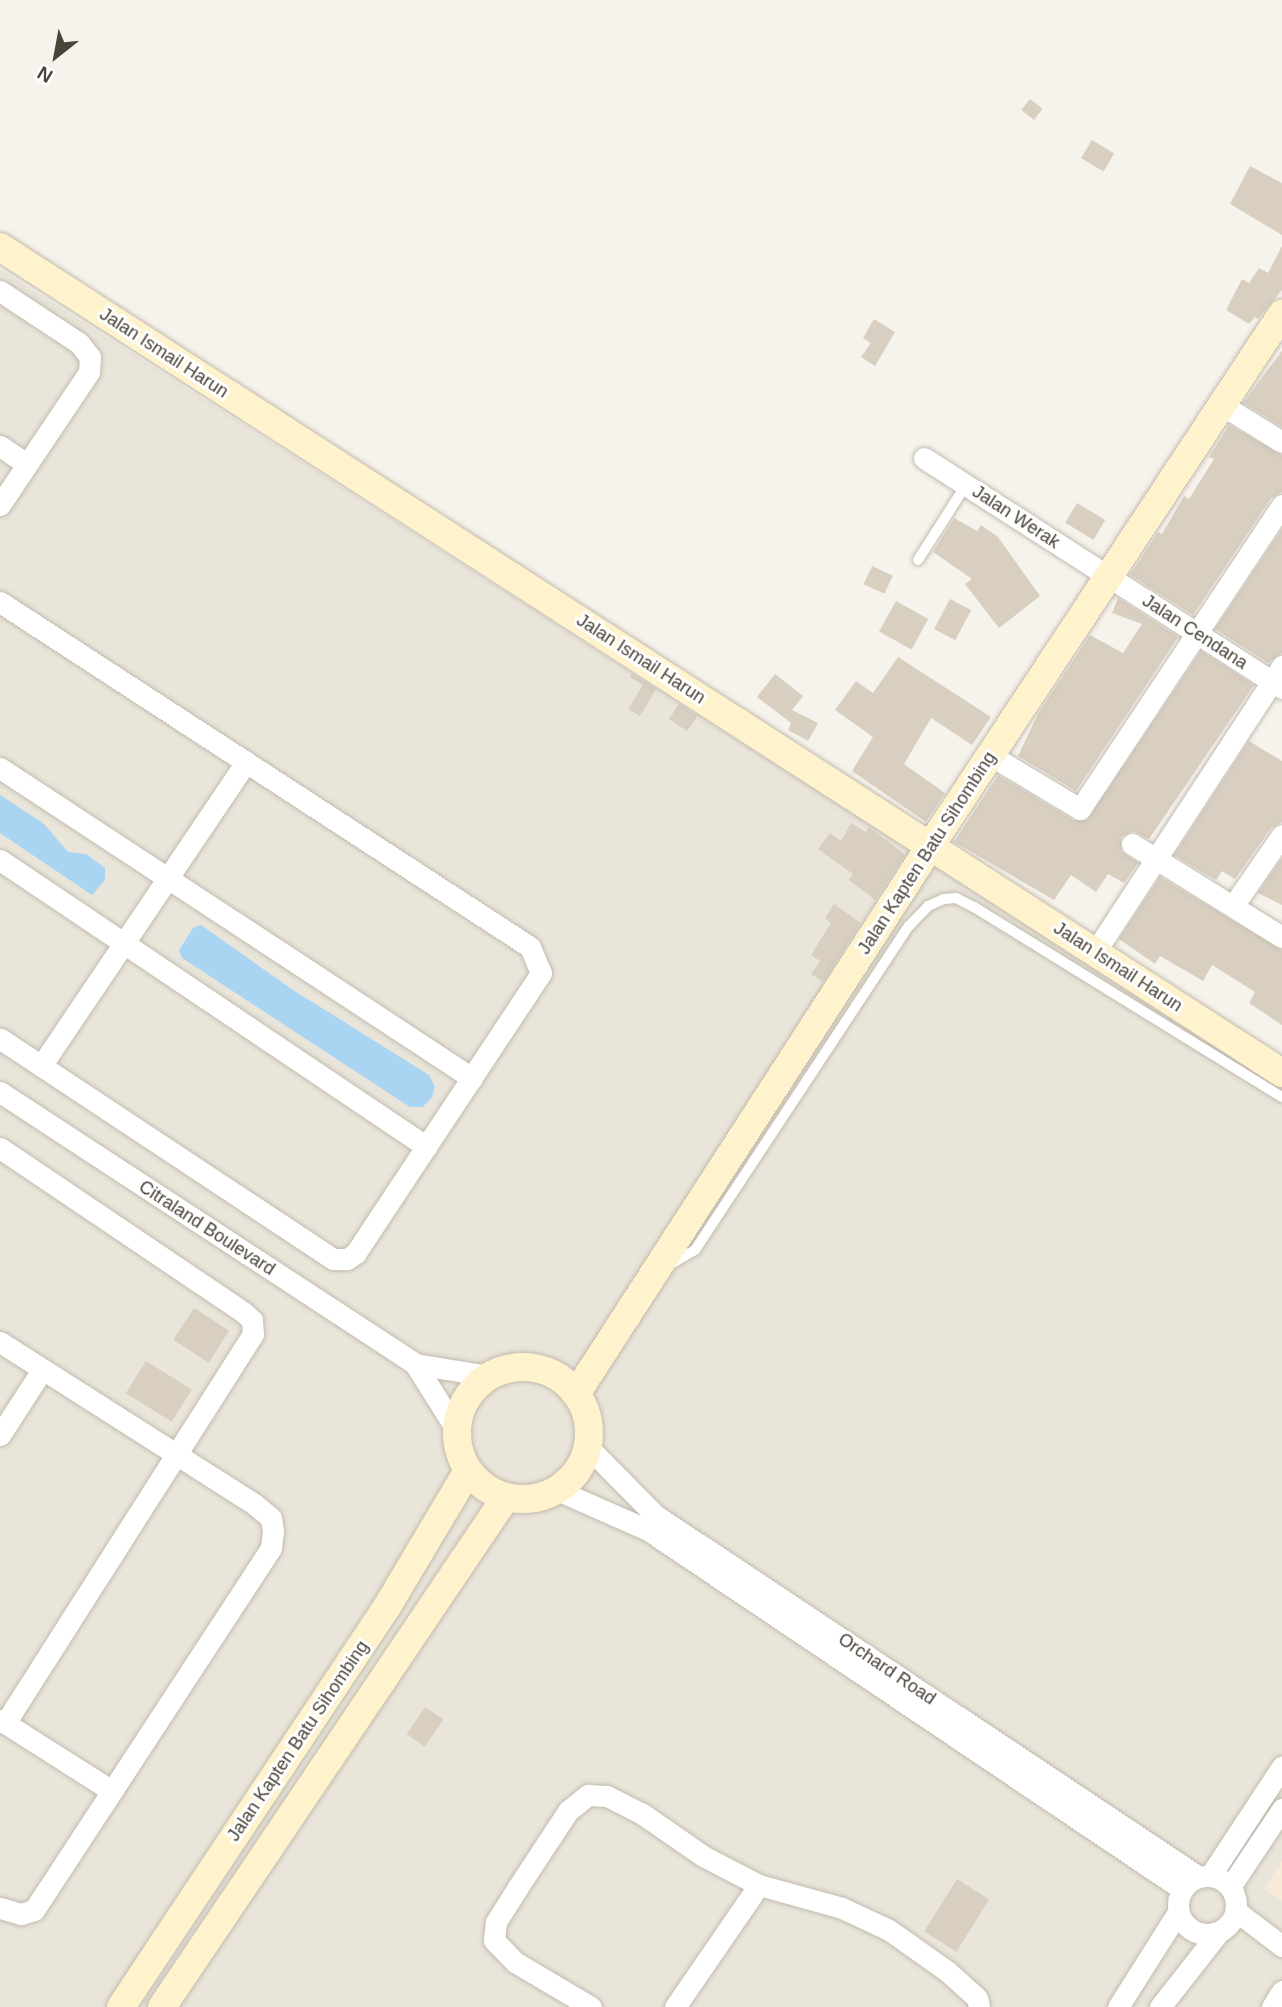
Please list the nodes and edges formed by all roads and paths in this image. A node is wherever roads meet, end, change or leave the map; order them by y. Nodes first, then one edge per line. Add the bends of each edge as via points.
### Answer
1 (0, 247) edge
2 (0, 292) edge
3 (1282, 314) edge
4 (1222, 405) junction
5 (1282, 442) edge
6 (0, 446) edge
7 (924, 458) dead end
8 (27, 464) junction
9 (966, 485) junction
10 (0, 505) edge
11 (1282, 505) edge
12 (918, 561) dead end
13 (1108, 577) junction
14 (0, 602) edge
15 (1197, 633) junction
16 (1279, 679) edge
17 (990, 755) junction
18 (246, 762) junction
19 (0, 768) edge
20 (1282, 835) edge
21 (1132, 844) dead end
22 (931, 845) junction
23 (1154, 858) junction
24 (0, 860) edge
25 (168, 878) junction
26 (1233, 906) junction
27 (1282, 937) edge
28 (124, 943) junction
29 (1095, 951) junction
30 (0, 1039) edge
31 (41, 1066) junction
32 (1282, 1073) edge
33 (472, 1078) junction
34 (0, 1092) edge
35 (1282, 1097) edge
36 (427, 1146) junction
37 (0, 1148) edge
38 (657, 1269) junction
39 (0, 1342) edge
40 (415, 1364) junction
41 (42, 1370) junction
42 (489, 1376) junction
43 (576, 1394) junction
44 (456, 1429) junction
45 (0, 1435) edge
46 (588, 1447) junction
47 (174, 1456) junction
48 (468, 1471) junction
49 (557, 1490) junction
50 (506, 1497) junction
51 (2, 1721) edge
52 (1282, 1767) edge
53 (112, 1791) junction
54 (1282, 1809) edge
55 (1197, 1881) junction
56 (759, 1885) junction
57 (1230, 1887) junction
58 (0, 1908) edge
59 (1236, 1911) junction
60 (1178, 1912) junction
61 (1218, 1933) junction
62 (1282, 1946) edge
63 (1282, 1991) edge
64 (973, 2004) edge
65 (121, 2007) edge
66 (162, 2007) edge
67 (591, 2007) edge
68 (676, 2007) edge
69 (1118, 2007) edge
70 (1160, 2007) edge
71 (1272, 2007) edge

1 - 22 street, Jalan Ismail Harun
2 - 8 street via 79,343 90,357 89,372
3 - 4 street, Jalan Kapten Batu Sihombing
4 - 5 street
4 - 13 street, Jalan Kapten Batu Sihombing
6 - 8 street
7 - 9 street, Jalan Werak
8 - 10 street
9 - 12 lane
9 - 13 street, Jalan Werak
11 - 15 street
13 - 15 street, Jalan Cendana
13 - 17 street, Jalan Kapten Batu Sihombing
14 - 18 street
15 - 16 street, Jalan Cendana
15 - 17 street via 1080,809
16 - 23 street
17 - 22 street, Jalan Kapten Batu Sihombing
18 - 25 street
18 - 33 street via 518,939 538,958 541,973
19 - 25 street
20 - 26 street
21 - 23 street
22 - 29 street, Jalan Ismail Harun
22 - 38 street, Jalan Kapten Batu Sihombing
23 - 26 street
23 - 29 street
24 - 28 street
25 - 28 street
25 - 33 street
26 - 27 street
28 - 31 street
28 - 36 street
29 - 32 street, Jalan Ismail Harun
30 - 31 street
31 - 36 street via 333,1259 347,1259 356,1253
33 - 36 street
34 - 40 street, Citraland Boulevard
35 - 38 lane via 974,907 956,898 944,899 928,906 909,926 695,1250
37 - 47 street via 252,1320 248,1348
38 - 43 street, Jalan Kapten Batu Sihombing
39 - 41 street
40 - 42 street, Citraland Boulevard
40 - 44 street, Citraland Boulevard
41 - 45 street
41 - 47 street
42 - 43 street via 504,1369 536,1368 565,1382
42 - 44 street via 466,1398
43 - 46 street via 587,1419
44 - 48 street
46 - 49 street via 577,1472
46 - 55 street, Orchard Road via 655,1515
47 - 51 street
47 - 53 street via 271,1518 271,1548
48 - 50 street via 485,1487
48 - 65 street, Jalan Kapten Batu Sihombing via 388,1605
49 - 50 street via 532,1498
49 - 55 street, Orchard Road via 648,1530
50 - 66 street, Jalan Kapten Batu Sihombing
51 - 53 street
52 - 55 street
53 - 58 street via 34,1910 21,1914
54 - 57 street
55 - 57 street
55 - 60 street
56 - 64 street via 842,1908 889,1930
56 - 67 street via 607,1796 588,1795 568,1811 518,1887 496,1922 494,1940 515,1962
56 - 68 street
57 - 59 street
59 - 61 street via 1230,1924
59 - 62 street
60 - 61 street via 1193,1932
60 - 69 street
61 - 70 street
63 - 71 street

